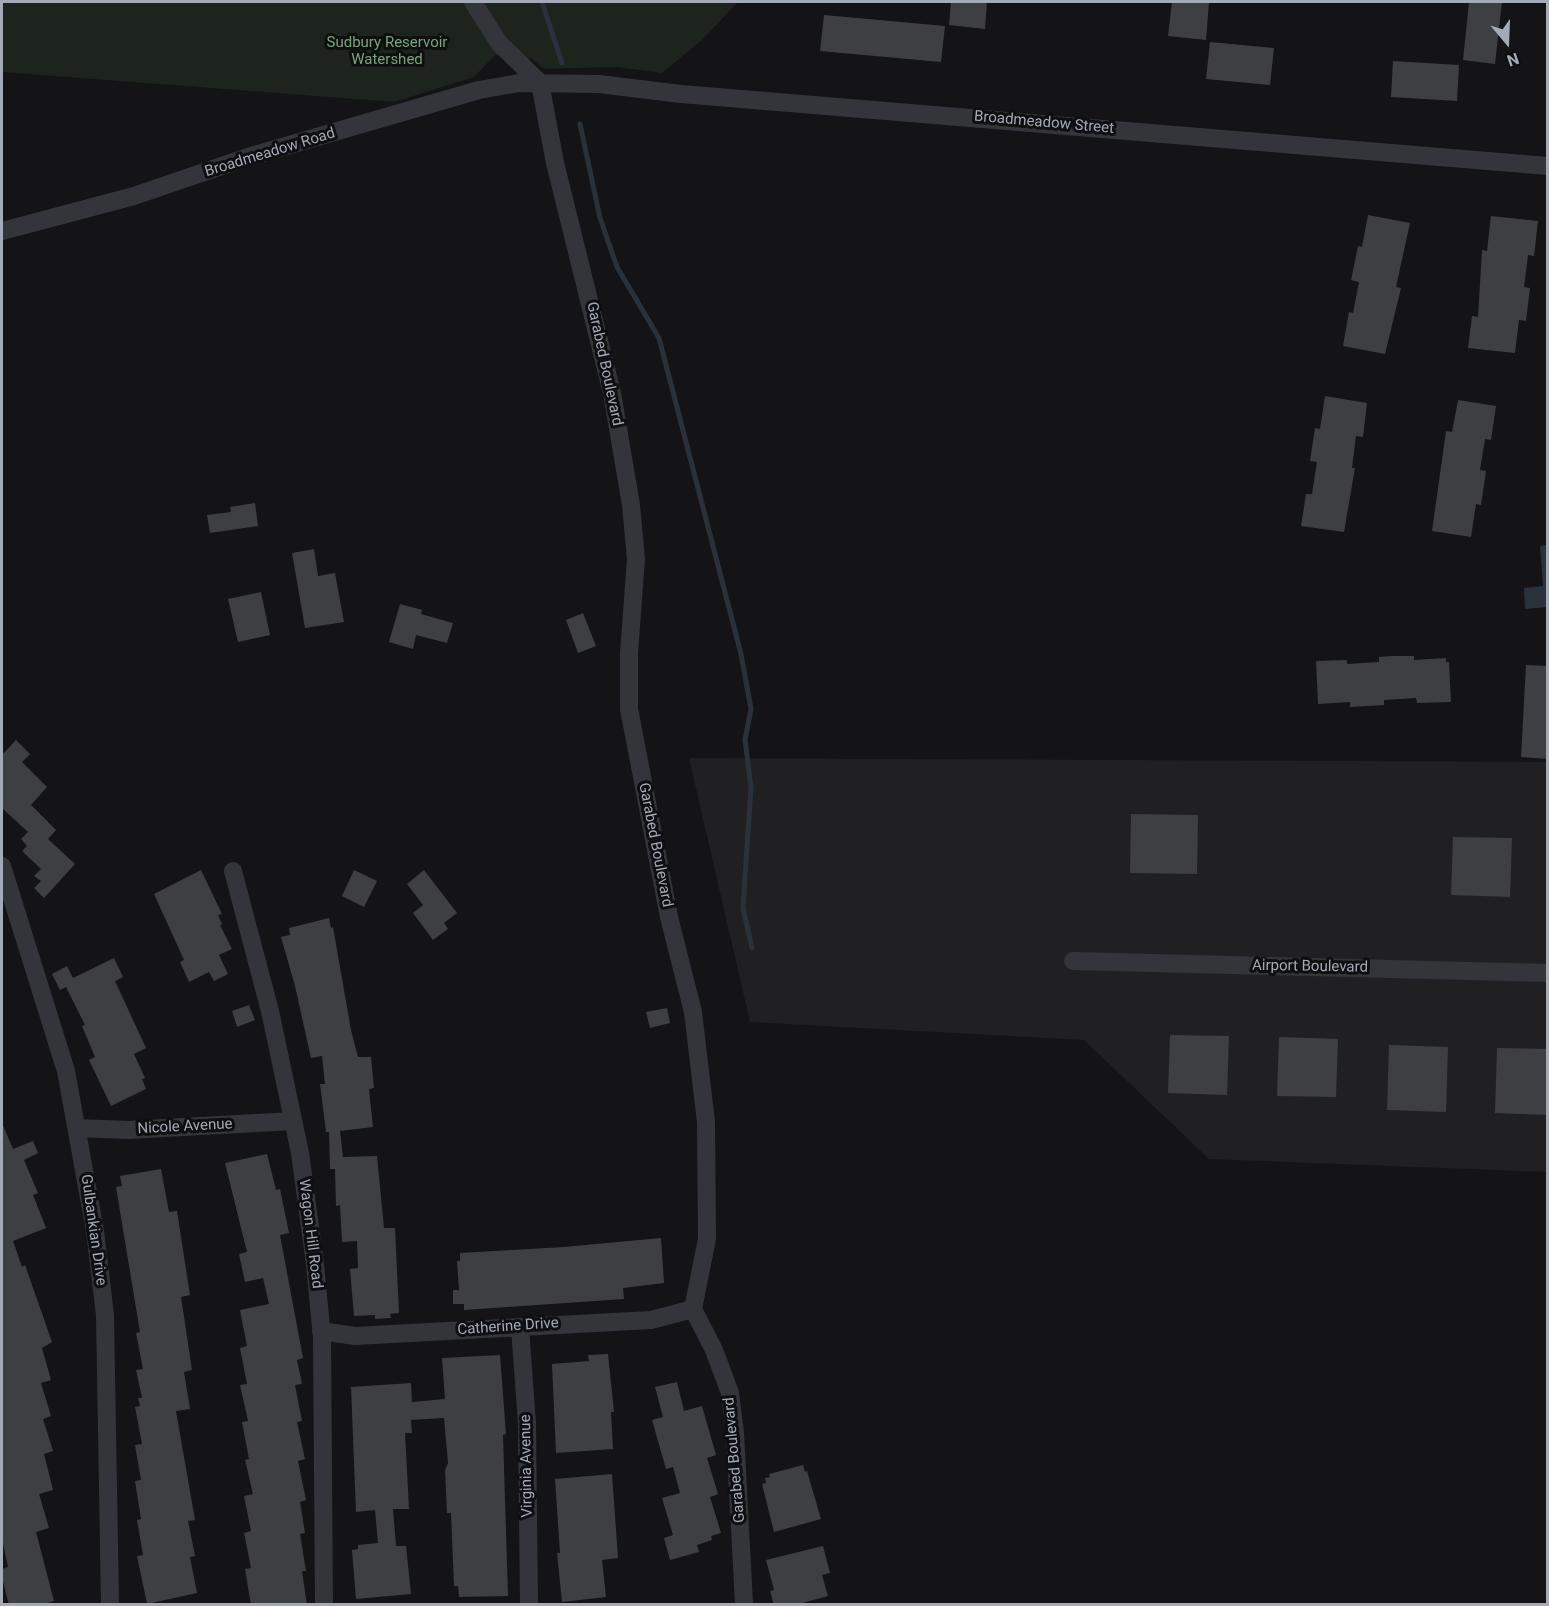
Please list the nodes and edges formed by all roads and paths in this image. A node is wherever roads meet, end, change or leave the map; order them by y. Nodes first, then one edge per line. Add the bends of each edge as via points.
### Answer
1 (473, 2) edge
2 (540, 82) junction
3 (1548, 166) edge
4 (2, 231) edge
5 (2, 866) edge
6 (233, 871) dead end
7 (1073, 961) dead end
8 (1548, 973) edge
9 (293, 1121) junction
10 (77, 1128) junction
11 (693, 1309) junction
12 (520, 1327) junction
13 (321, 1331) junction
14 (110, 1605) edge
15 (324, 1605) edge
16 (529, 1605) edge
17 (744, 1605) edge

1 - 2 street via 500,43
2 - 3 street, Broadmeadow Street
2 - 4 street, Broadmeadow Road via 479,90 248,157 134,196
2 - 11 street, Garabed Boulevard via 555,163 612,393 631,505 636,559 629,709 669,917 693,1012 706,1122 707,1239
5 - 10 street, Gulbankian Drive via 66,1071
6 - 9 street, Wagon Hill Road via 270,1011
7 - 8 street, Airport Boulevard
9 - 10 street, Nicole Avenue via 128,1130
9 - 13 street, Wagon Hill Road
10 - 14 street, Gulbankian Drive via 105,1315
11 - 12 street, Catherine Drive via 651,1320
11 - 17 street, Garabed Boulevard via 730,1393
12 - 13 street, Catherine Drive via 355,1336
12 - 16 street, Virginia Avenue via 527,1424
13 - 15 street, Wagon Hill Road

